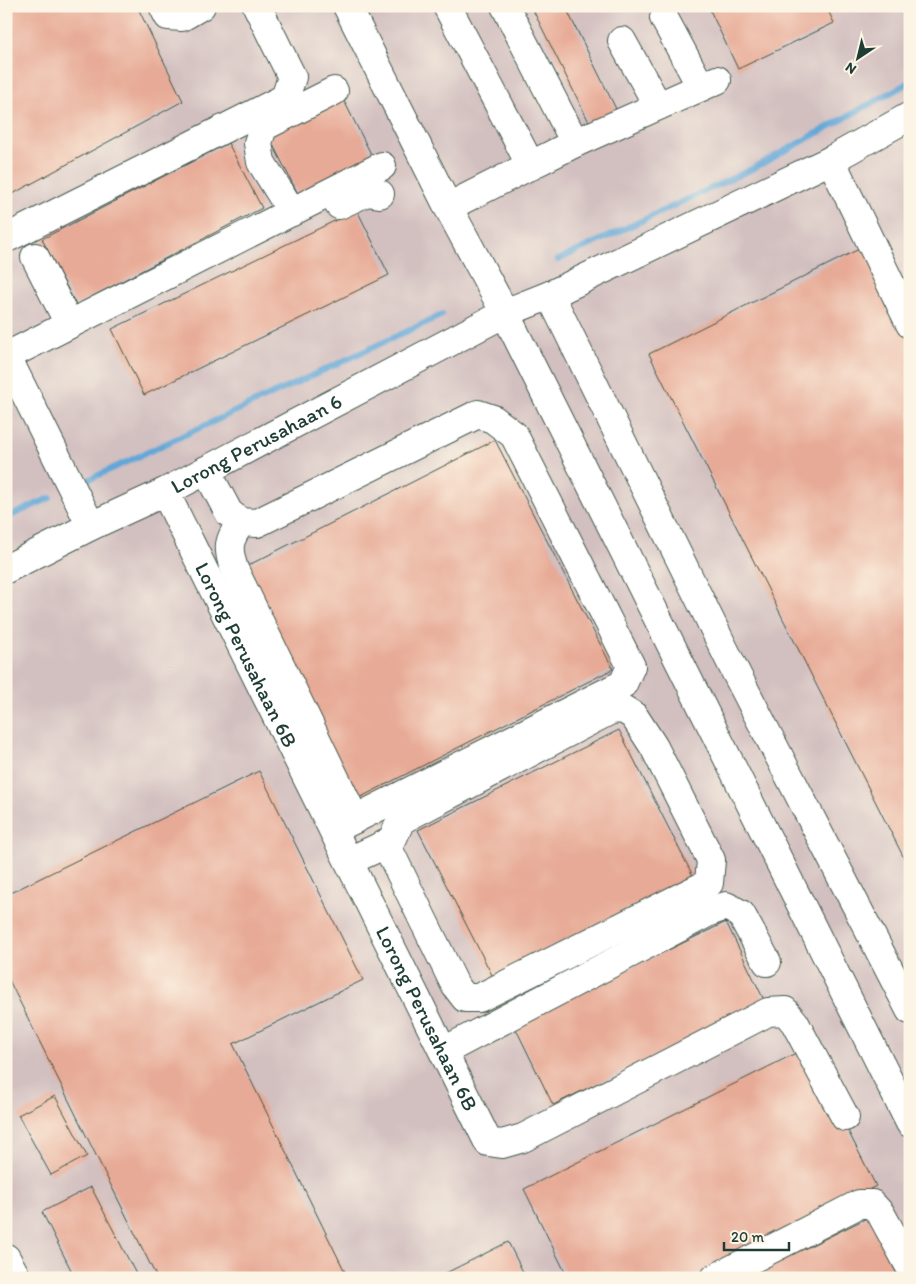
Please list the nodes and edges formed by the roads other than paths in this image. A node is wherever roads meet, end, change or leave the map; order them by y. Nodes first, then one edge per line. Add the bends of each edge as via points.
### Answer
1 (163, 6) edge
2 (201, 6) edge
3 (257, 6) edge
4 (347, 6) edge
5 (447, 6) edge
6 (505, 6) edge
7 (664, 18) dead end
8 (622, 41) dead end
9 (334, 90) dead end
10 (658, 106) junction
11 (910, 116) edge
12 (575, 143) junction
13 (831, 160) junction
14 (382, 166) dead end
15 (531, 166) junction
16 (380, 194) dead end
17 (448, 207) junction
18 (292, 212) junction
19 (6, 236) edge
20 (34, 257) dead end
21 (550, 294) junction
22 (505, 313) junction
23 (69, 324) junction
24 (910, 324) edge
25 (8, 359) edge
26 (206, 470) junction
27 (165, 492) junction
28 (241, 522) junction
29 (91, 526) junction
30 (6, 569) edge
31 (344, 824) junction
32 (386, 844) junction
33 (349, 861) junction
34 (767, 962) dead end
35 (910, 1010) edge
36 (444, 1051) junction
37 (845, 1117) dead end
38 (910, 1123) edge
39 (6, 1258) edge
40 (910, 1267) edge
41 (17, 1278) edge
42 (715, 1278) edge

1 - 2 street via 168,16 182,17
3 - 19 street via 292,77 285,98
4 - 17 street
5 - 15 street
6 - 12 street
7 - 10 street via 709,83
8 - 10 street
9 - 18 street via 263,127 258,144 261,162
10 - 12 street
11 - 13 street, Lorong Perusahaan 6
12 - 15 street
13 - 21 street, Lorong Perusahaan 6
13 - 24 street
14 - 18 street
15 - 17 street
16 - 25 street via 367,192
17 - 22 street
18 - 23 street
20 - 23 street
21 - 22 street, Lorong Perusahaan 6
21 - 35 street via 734,668
22 - 26 street, Lorong Perusahaan 6
22 - 38 street
23 - 25 street
25 - 29 street
26 - 27 street, Lorong Perusahaan 6
26 - 28 street via 229,514
27 - 29 street, Lorong Perusahaan 6
27 - 31 street, Lorong Perusahaan 6B
28 - 31 street via 230,538 229,553 234,569
28 - 31 street via 257,523 478,414 493,419 514,435 631,666 623,684
29 - 30 street, Lorong Perusahaan 6
31 - 33 street, Lorong Perusahaan 6B
32 - 32 street via 455,985 465,998 479,998 709,883 710,860 654,747 634,716 623,709 610,710 401,820 393,838
32 - 33 street
33 - 36 street, Lorong Perusahaan 6B
34 - 36 street via 741,914 726,906
36 - 37 street, Lorong Perusahaan 6B via 488,1142 502,1144 523,1138 768,1012 785,1011 795,1023
39 - 41 street
40 - 42 street via 881,1214 872,1204 859,1204

